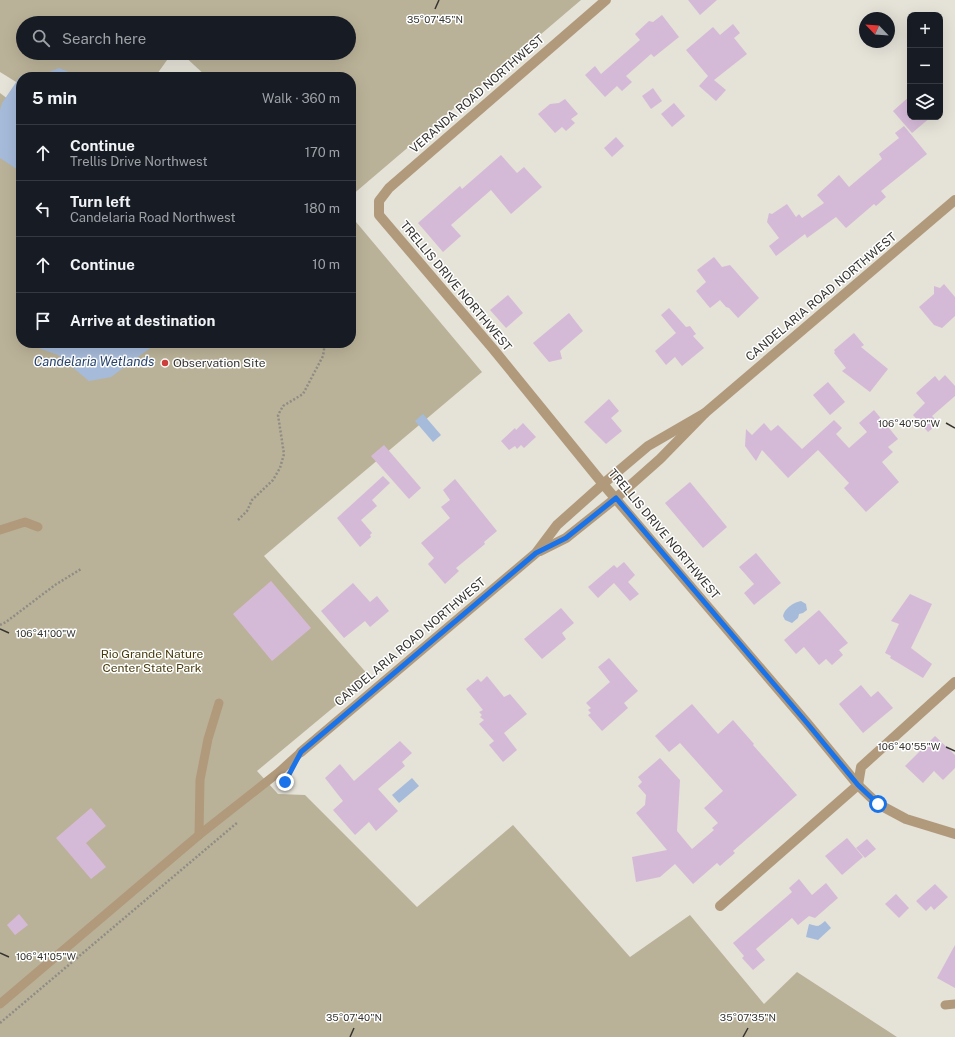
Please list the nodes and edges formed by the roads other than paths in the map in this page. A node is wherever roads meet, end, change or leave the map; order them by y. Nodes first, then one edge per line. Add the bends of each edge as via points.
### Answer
1 (606, 0) edge
2 (955, 200) edge
3 (379, 215) joint
4 (705, 413) junction
5 (603, 484) junction
6 (616, 498) junction
7 (38, 527) dead end
8 (0, 530) edge
9 (536, 553) junction
10 (955, 682) edge
11 (219, 704) dead end
12 (301, 752) joint
13 (858, 785) junction
14 (955, 834) edge
15 (199, 835) junction
16 (720, 906) dead end
17 (0, 1004) edge
18 (955, 1004) edge
19 (945, 1005) dead end

1 - 3 street, VERANDA ROAD NORTHWEST via 389,188 379,201
2 - 4 street, CANDELARIA ROAD NORTHWEST
3 - 5 street, TRELLIS DRIVE NORTHWEST
4 - 5 street, CANDELARIA ROAD NORTHWEST via 648,446
4 - 6 street, CANDELARIA ROAD NORTHWEST via 660,460
5 - 6 street, TRELLIS DRIVE NORTHWEST
5 - 9 street, CANDELARIA ROAD NORTHWEST via 557,525
6 - 9 street, CANDELARIA ROAD NORTHWEST via 566,538
6 - 13 street, TRELLIS DRIVE NORTHWEST
7 - 8 lane via 26,522
9 - 12 street, CANDELARIA ROAD NORTHWEST
10 - 13 street via 861,767
11 - 15 lane via 208,739 200,780
12 - 15 lane
13 - 14 street, TRELLIS DRIVE NORTHWEST via 878,804 906,819
13 - 16 street
15 - 17 lane
18 - 19 lane

